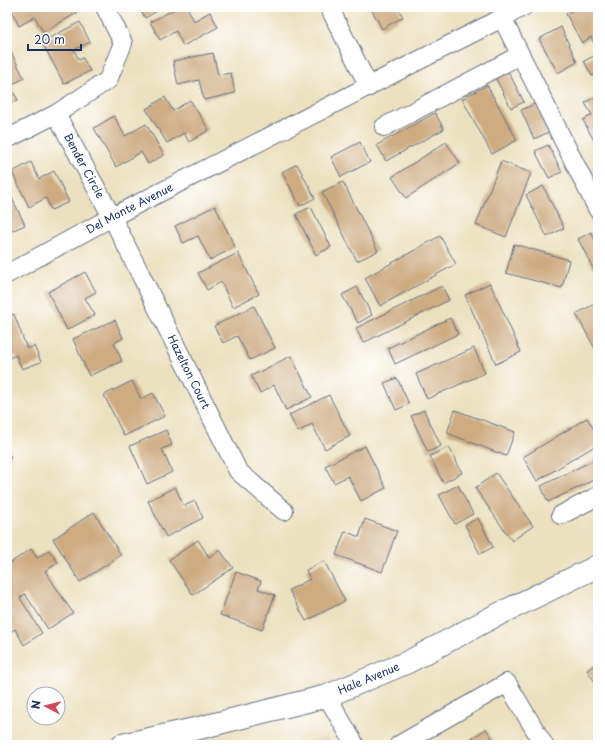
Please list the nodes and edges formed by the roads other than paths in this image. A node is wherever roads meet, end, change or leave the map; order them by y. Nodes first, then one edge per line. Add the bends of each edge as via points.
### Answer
1 (104, 7) edge
2 (329, 7) edge
3 (523, 7) edge
4 (502, 18) junction
5 (520, 55) junction
6 (369, 87) junction
7 (56, 114) junction
8 (384, 127) dead end
9 (7, 139) edge
10 (598, 210) edge
11 (112, 218) junction
12 (7, 274) edge
13 (598, 496) edge
14 (284, 511) dead end
15 (561, 515) dead end
16 (598, 566) edge
17 (327, 696) junction
18 (122, 745) edge
19 (356, 745) edge
20 (399, 745) edge
21 (544, 745) edge

1 - 7 street via 124,43 108,80
2 - 6 street
3 - 4 street
4 - 5 street
4 - 6 street, Del Monte Avenue
5 - 8 street
5 - 10 street
6 - 11 street, Del Monte Avenue
7 - 9 street
7 - 11 street, Bender Circle
11 - 12 street, Del Monte Avenue
11 - 14 street, Hazelton Court via 238,471
13 - 15 street
16 - 17 main road, Hale Avenue via 408,662
17 - 18 main road, Hale Avenue
17 - 19 street
20 - 21 street via 507,683

